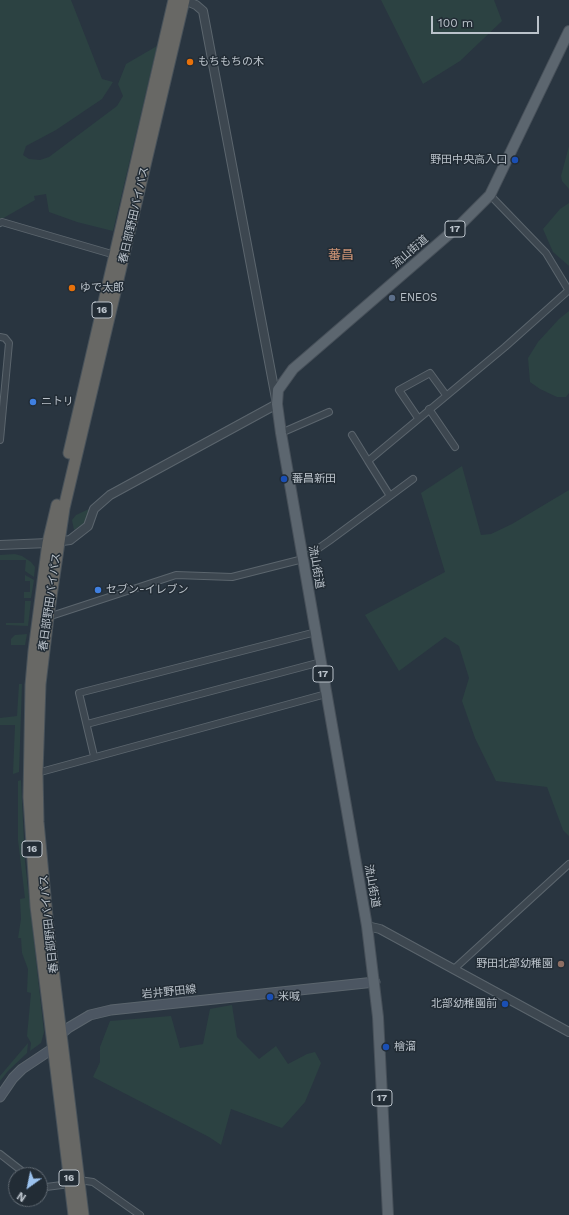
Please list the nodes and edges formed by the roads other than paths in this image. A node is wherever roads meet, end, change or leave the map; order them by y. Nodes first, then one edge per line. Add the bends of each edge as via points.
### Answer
1 (174, 0) edge
2 (184, 0) edge
3 (569, 31) edge
4 (490, 195) junction
5 (0, 223) edge
6 (115, 255) junction
7 (569, 291) edge
8 (0, 337) edge
9 (446, 395) junction
10 (276, 404) junction
11 (429, 409) junction
12 (329, 412) dead end
13 (418, 418) junction
14 (281, 433) junction
15 (352, 435) dead end
16 (0, 440) edge
17 (455, 446) dead end
18 (368, 461) junction
19 (413, 479) dead end
20 (390, 496) junction
21 (53, 543) junction
22 (0, 544) edge
23 (303, 559) junction
24 (48, 617) junction
25 (316, 632) junction
26 (321, 662) junction
27 (326, 694) junction
28 (87, 724) junction
29 (94, 756) junction
30 (37, 773) junction
31 (569, 864) edge
32 (367, 926) junction
33 (454, 969) junction
34 (375, 982) junction
35 (569, 1032) edge
36 (61, 1034) junction
37 (54, 1047) junction
38 (0, 1097) edge
39 (0, 1154) edge
40 (17, 1167) edge
41 (74, 1182) junction
42 (48, 1187) edge
43 (74, 1215) edge
44 (83, 1215) edge
45 (140, 1215) edge
46 (388, 1215) edge

1 - 6 highway, 春日部野田バイパス / 16
2 - 10 street via 196,4 203,11
2 - 21 highway, 春日部野田バイパス / 16 via 64,508
3 - 4 main road, 流山街道 / 17
4 - 7 street via 546,253
4 - 10 main road, 流山街道 / 17 via 462,223 293,369 278,390
5 - 6 street
6 - 21 highway, 春日部野田バイパス / 16
7 - 9 street
8 - 16 street via 9,343
9 - 11 street
9 - 13 street via 430,373 399,390
10 - 14 main road, 流山街道 / 17
10 - 21 street via 110,495 94,510 83,532 70,540
11 - 13 street
11 - 17 street
12 - 14 street
13 - 18 street
14 - 23 main road, 流山街道 / 17
15 - 18 street
18 - 20 street
19 - 20 street
20 - 23 street
21 - 22 street
21 - 24 highway, 春日部野田バイパス / 16
21 - 37 highway, 春日部野田バイパス / 16 via 36,631 31,685 29,797 36,906
23 - 24 street via 232,577 176,575
23 - 25 main road, 流山街道 / 17
24 - 30 highway, 春日部野田バイパス / 16 via 40,684
25 - 26 main road, 流山街道 / 17
25 - 28 street via 80,693
26 - 27 main road, 流山街道 / 17
26 - 28 street
27 - 29 street
27 - 32 main road, 流山街道 / 17
28 - 29 street
29 - 30 street
30 - 36 highway, 春日部野田バイパス / 16 via 38,822
31 - 33 street
32 - 33 street via 380,929
32 - 34 main road, 流山街道 / 17
33 - 35 street
34 - 36 main road, 岩井野田線 via 105,1011 90,1015
34 - 46 main road, 流山街道 / 17
36 - 37 main road, 岩井野田線
36 - 41 highway, 春日部野田バイパス / 16
37 - 38 main road, 岩井野田線 via 22,1068
37 - 41 highway, 春日部野田バイパス / 16
39 - 40 street
41 - 42 street
41 - 43 highway, 春日部野田バイパス / 16
41 - 44 highway, 春日部野田バイパス / 16
41 - 45 street via 94,1182

